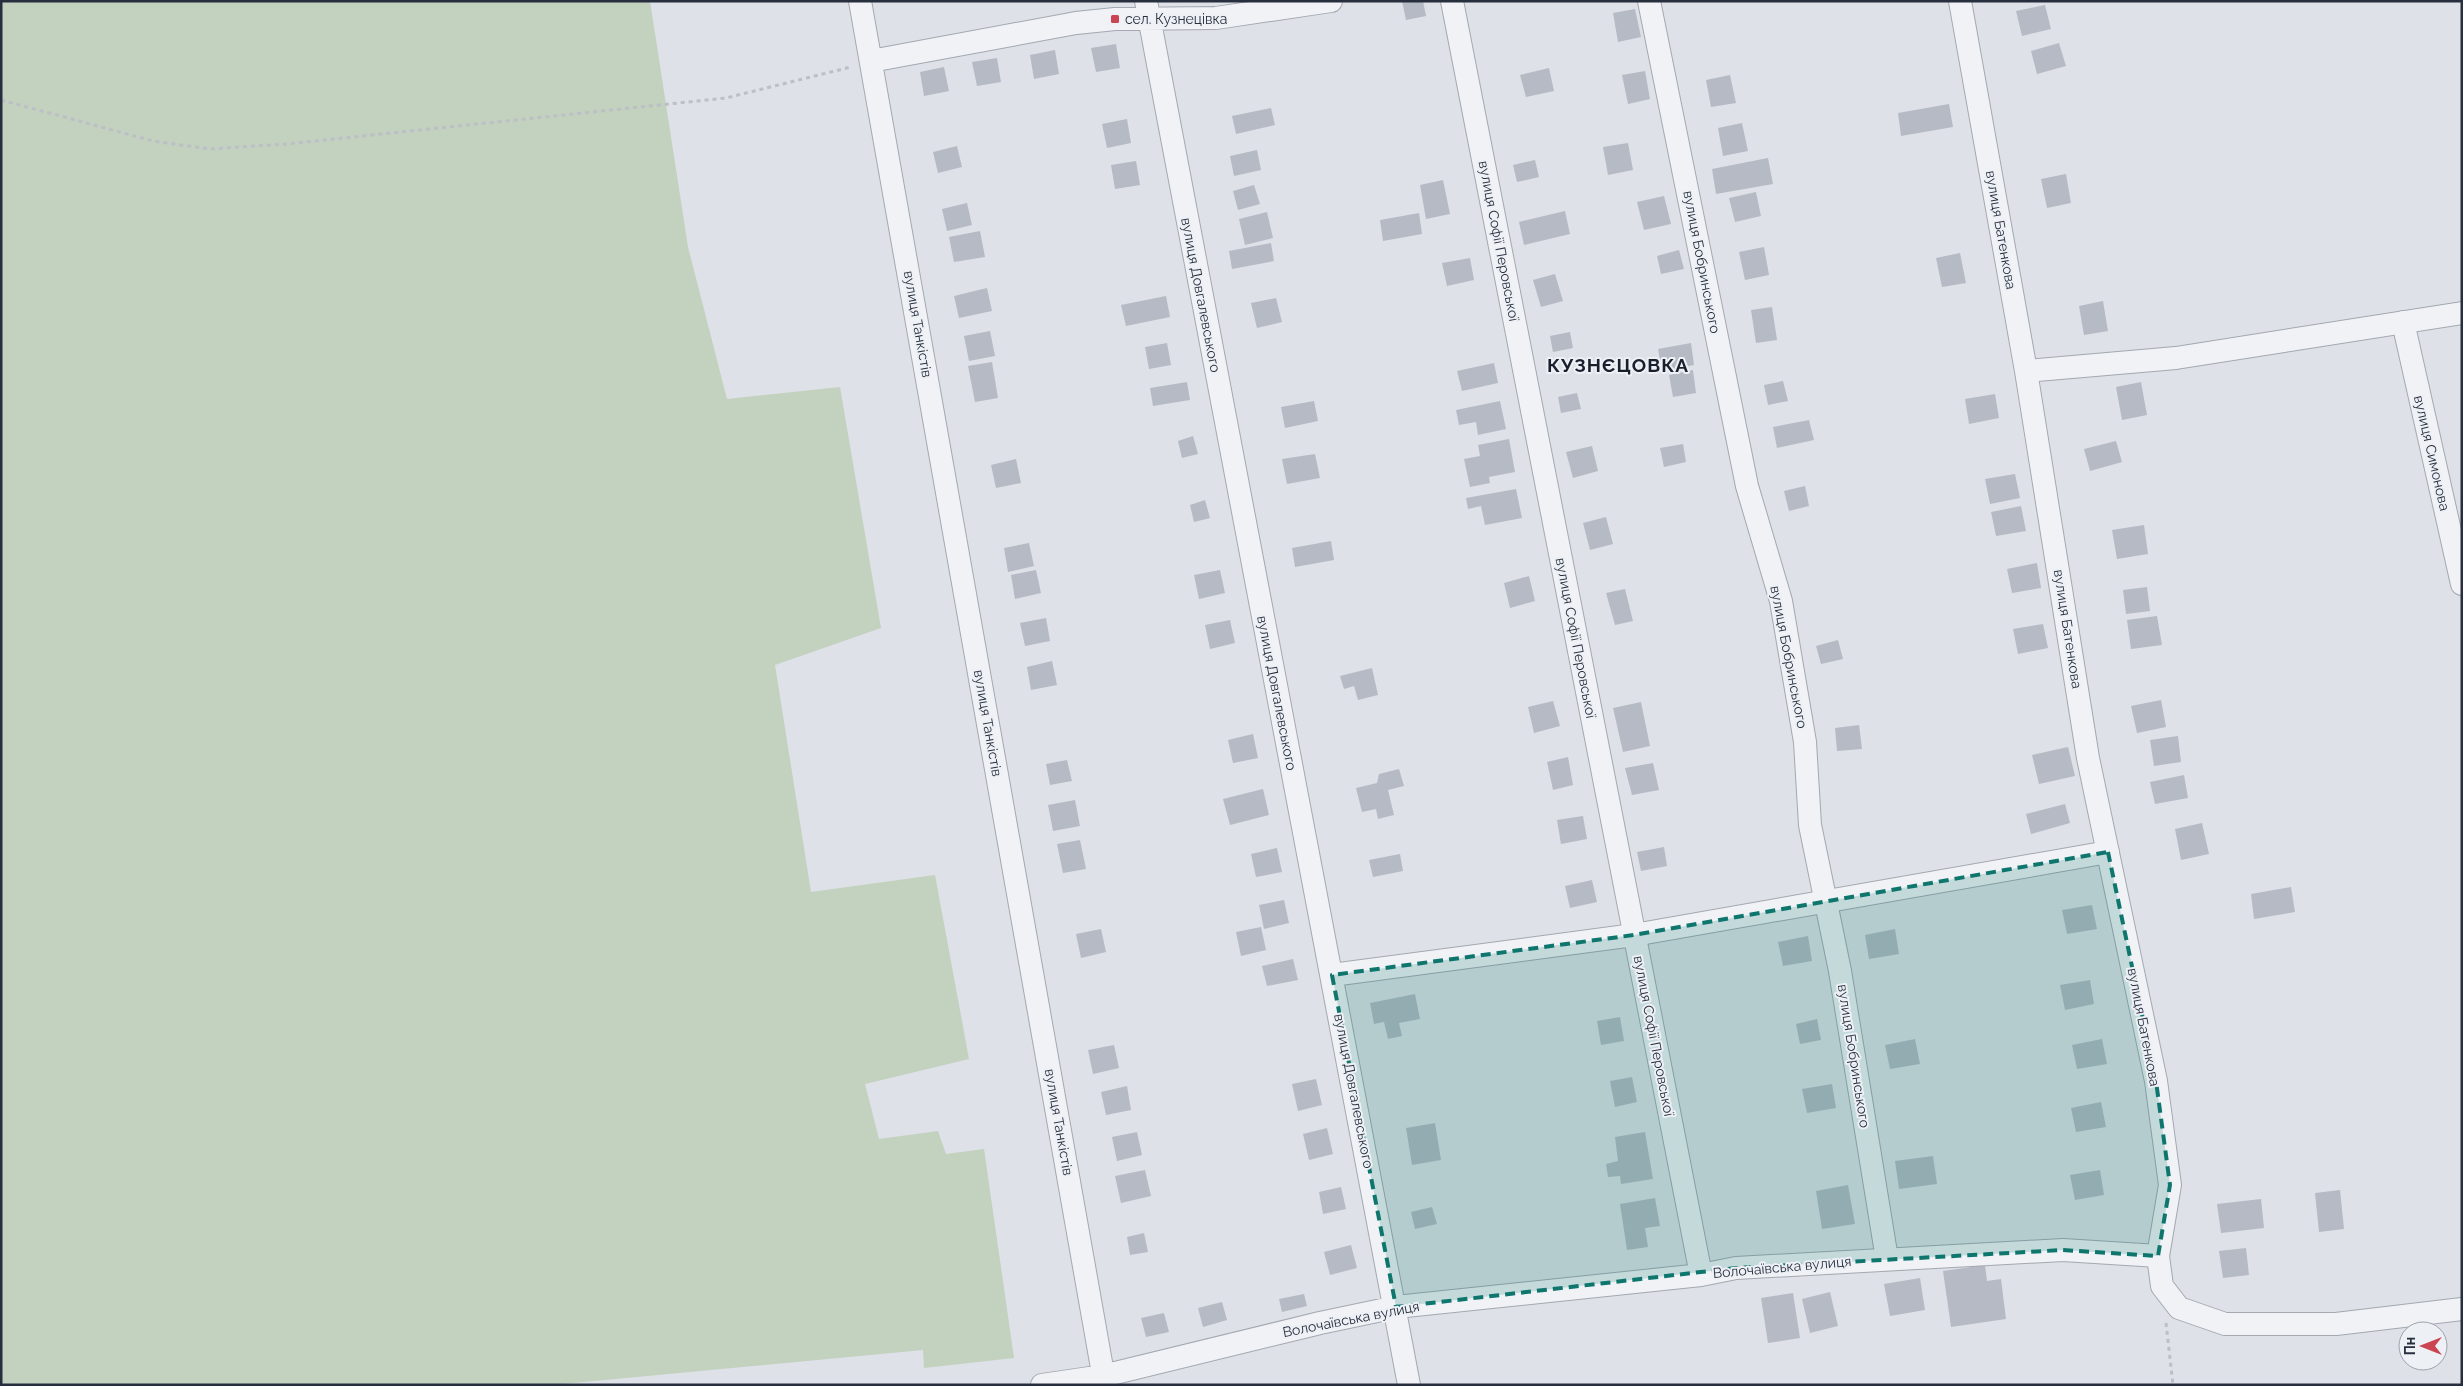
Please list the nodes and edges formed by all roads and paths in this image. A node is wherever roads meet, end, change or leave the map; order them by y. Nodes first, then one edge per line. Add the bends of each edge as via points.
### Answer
1 (860, 1) edge
2 (1331, 1) edge
3 (1452, 1) edge
4 (1649, 1) edge
5 (1960, 1) edge
6 (1144, 7) edge
7 (872, 62) junction
8 (1, 100) edge
9 (2462, 313) edge
10 (2403, 322) junction
11 (2026, 371) junction
12 (2462, 584) edge
13 (2108, 852) junction
14 (1826, 902) junction
15 (1634, 935) junction
16 (1332, 975) junction
17 (2158, 1256) junction
18 (1887, 1259) junction
19 (1701, 1275) junction
20 (2162, 1286) junction
21 (1396, 1308) junction
22 (2462, 1309) edge
23 (1104, 1380) edge
24 (1042, 1385) edge
25 (1410, 1385) edge
26 (2173, 1385) edge

1 - 7 street, вулиця Танкістів
2 - 6 street via 1216,18
3 - 15 street, вулиця Софії Перовської
4 - 14 street, вулиця Бобринського via 1747,486 1781,601 1805,742 1810,826
5 - 11 street, вулиця Батенкова
6 - 7 street
6 - 16 street, вулиця Довгалевського
7 - 8 path via 726,98 286,144 210,148 153,141
7 - 23 street, вулиця Танкістів
9 - 10 street
10 - 11 street via 2176,358
10 - 12 street, вулиця Симонова
11 - 13 street, вулиця Батенкова via 2088,758
13 - 14 street
13 - 17 street, вулиця Батенкова via 2156,1081 2170,1186
14 - 15 street
14 - 18 street, вулиця Бобринського
15 - 16 street
15 - 19 street, вулиця Софії Перовської
16 - 21 street, вулиця Довгалевського
17 - 18 street, Волочаївська вулиця via 2063,1250
17 - 20 street
18 - 19 street, Волочаївська вулиця via 1736,1268
19 - 21 street, Волочаївська вулиця
20 - 22 street via 2179,1308 2225,1324 2336,1324
20 - 26 path
21 - 23 street, Волочаївська вулиця via 1320,1323
21 - 25 street, вулиця Довгалевського
23 - 24 street, Волочаївська вулиця

